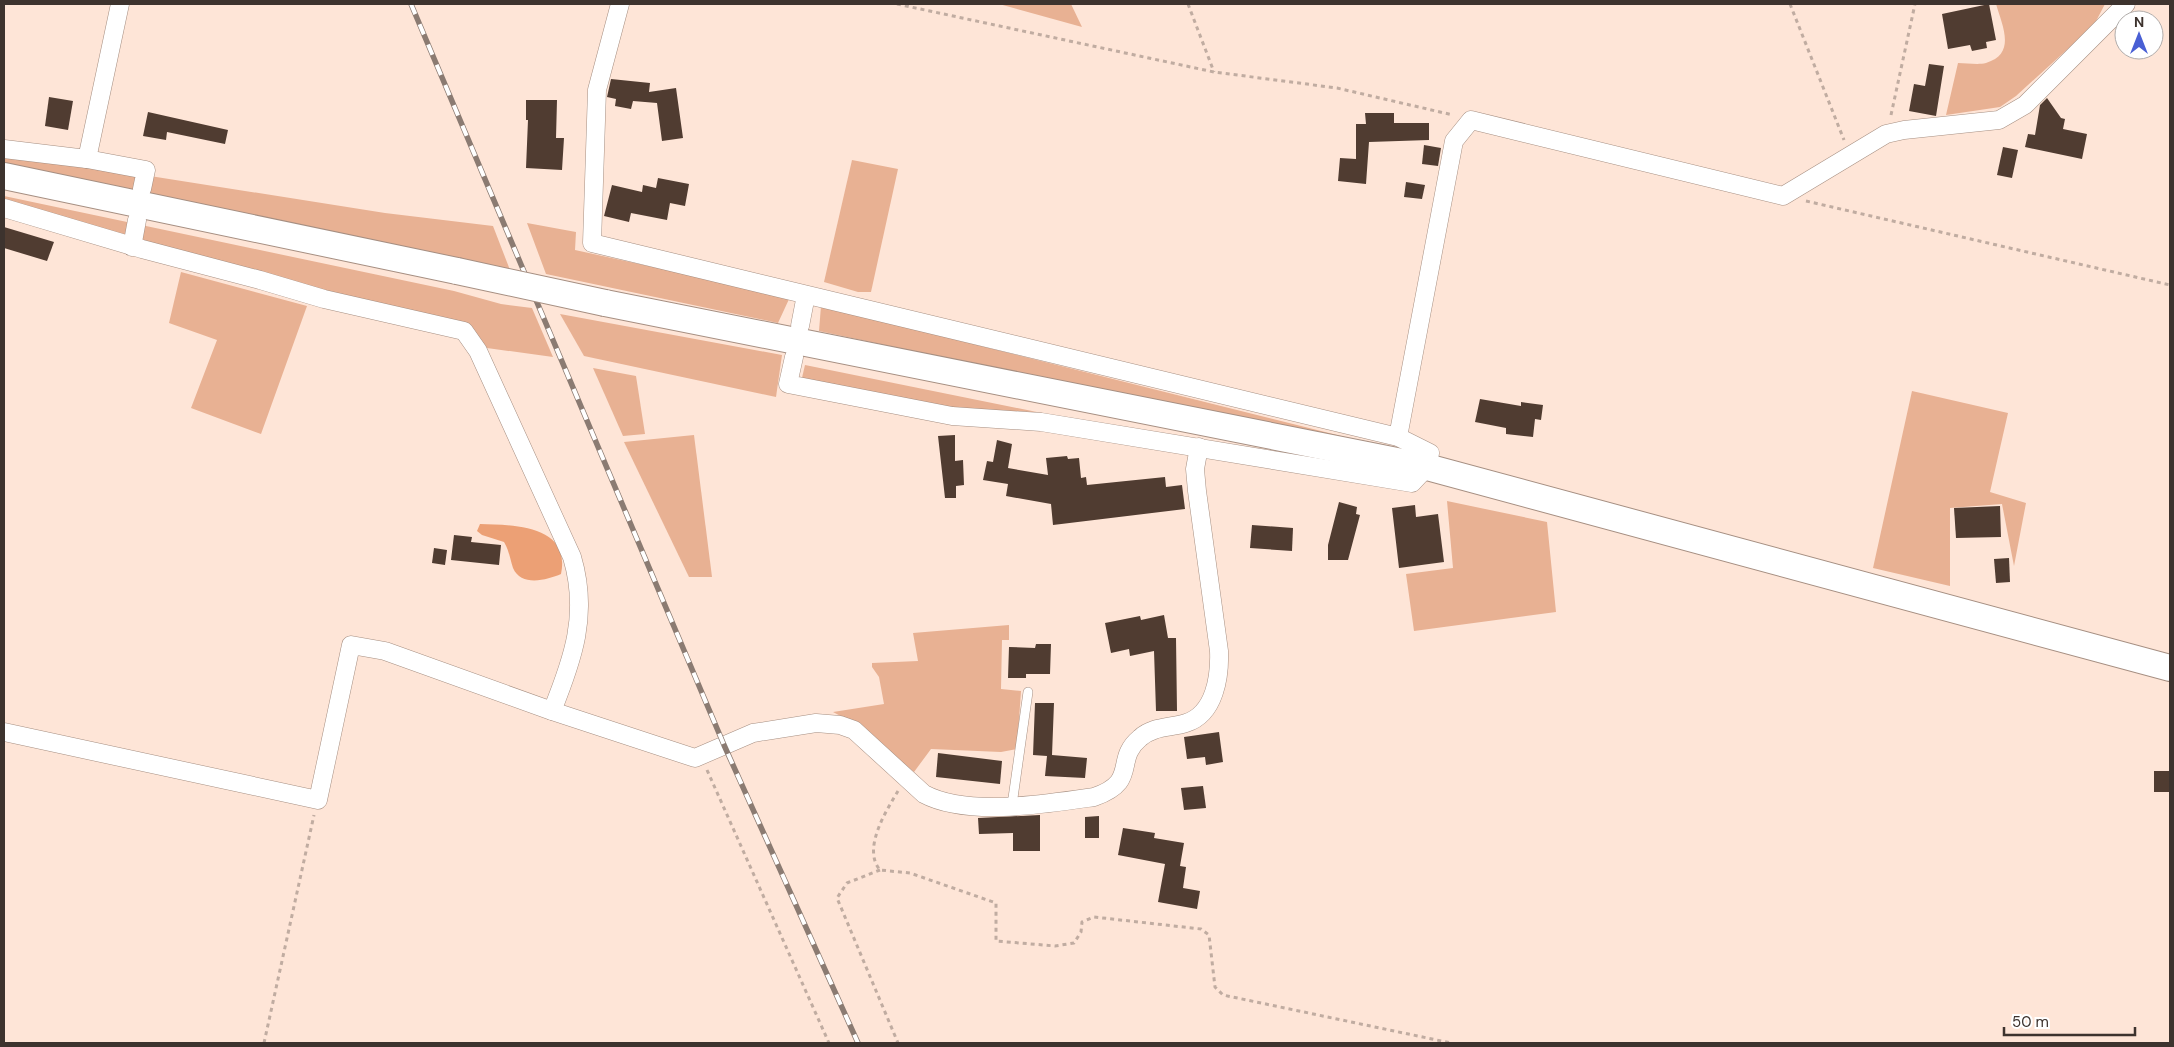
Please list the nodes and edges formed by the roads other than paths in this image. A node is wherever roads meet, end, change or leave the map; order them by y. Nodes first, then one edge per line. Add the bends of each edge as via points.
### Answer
1 (120, 4) edge
2 (620, 4) edge
3 (2126, 4) edge
4 (4, 148) edge
5 (87, 159) junction
6 (4, 176) edge
7 (142, 189) dead end
8 (4, 208) edge
9 (137, 220) dead end
10 (132, 246) junction
11 (806, 294) junction
12 (800, 326) dead end
13 (794, 357) dead end
14 (1398, 437) junction
15 (1199, 447) junction
16 (1426, 468) junction
17 (2170, 668) edge
18 (1028, 692) dead end
19 (552, 711) junction
20 (4, 732) edge
21 (1012, 805) junction

1 - 5 street
2 - 11 street via 596,90 592,243
3 - 14 street via 2025,105 1999,120 1886,134 1783,196 1471,120 1454,141
4 - 5 street
5 - 7 street via 146,170
6 - 16 street, bridge via 605,303
8 - 10 street
9 - 10 street
10 - 19 street via 324,300 464,331 478,351 578,576 579,631
11 - 12 street
11 - 14 street
13 - 15 street via 788,384 952,416 1041,422
14 - 16 street via 1430,453
15 - 16 street via 1412,483
15 - 21 street via 1195,469 1197,491 1219,651 1220,672 1214,694 1202,712 1188,723 1158,728 1141,736 1132,745 1123,778 1107,793 1067,801
16 - 17 street
18 - 21 lane
19 - 20 street via 385,651 351,645 318,800
19 - 21 street via 695,758 753,733 828,723 854,730 924,794 938,801 963,806

